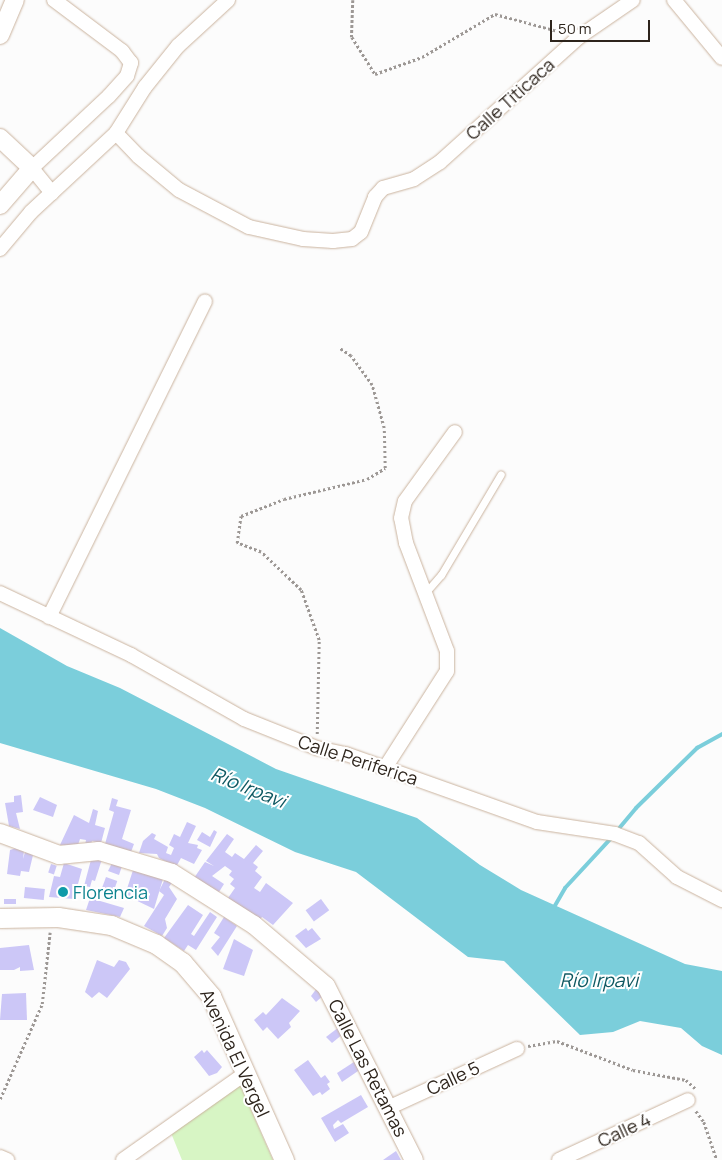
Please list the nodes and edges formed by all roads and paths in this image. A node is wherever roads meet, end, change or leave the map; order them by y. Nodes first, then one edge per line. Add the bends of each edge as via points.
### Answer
1 (15, 0) edge
2 (54, 0) edge
3 (228, 0) edge
4 (353, 0) edge
5 (633, 0) edge
6 (674, 0) edge
7 (0, 35) edge
8 (579, 37) junction
9 (722, 58) edge
10 (116, 133) junction
11 (0, 138) edge
12 (32, 168) junction
13 (52, 193) junction
14 (0, 205) edge
15 (0, 249) edge
16 (206, 302) dead end
17 (339, 348) dead end
18 (455, 432) dead end
19 (501, 474) dead end
20 (426, 592) junction
21 (0, 593) edge
22 (49, 617) junction
23 (317, 748) junction
24 (385, 768) junction
25 (0, 833) edge
26 (722, 900) edge
27 (0, 918) edge
28 (57, 932) dead end
29 (517, 1049) joint
30 (246, 1073) junction
31 (0, 1099) edge
32 (688, 1100) junction
33 (388, 1108) junction
34 (0, 1157) edge
35 (7, 1160) edge
36 (123, 1160) edge
37 (284, 1160) edge
38 (414, 1160) edge
39 (560, 1160) edge
40 (718, 1160) edge

1 - 7 street
2 - 12 street via 122,51 131,63 127,76 109,96
3 - 10 street via 178,46 145,87
4 - 8 path via 352,37 375,74 422,57 495,14
5 - 8 street, Calle Titicaca
6 - 9 street
8 - 10 street, Calle Titicaca via 440,162 414,179 383,188 375,197 361,232 352,238 333,242 249,227 179,190
10 - 13 street
11 - 12 street
12 - 13 street
12 - 14 street
13 - 15 street
16 - 22 street
17 - 23 path via 351,356 372,385 384,428 385,468 367,479 284,499 240,516 237,543 261,552 301,590 319,640
18 - 20 street via 405,501 401,518 406,543
19 - 20 lane via 441,575
20 - 24 street via 447,651 447,671
21 - 22 street, Calle Periferica
22 - 23 street, Calle Periferica via 131,655 244,719
23 - 24 street, Calle Periferica
24 - 26 street, Calle Periferica via 537,822 615,834 639,843 677,877
25 - 33 street, Calle Las Retamas via 59,855 98,851 172,873 254,925 326,986
27 - 30 main road, Avenida El Vergel via 58,917 92,921 129,931 156,944 199,979 211,996
28 - 31 path via 49,932 42,1004
29 - 32 path via 557,1041 633,1070 692,1083 696,1095
29 - 33 street, Calle 5
30 - 36 street
30 - 37 main road, Avenida El Vergel
32 - 39 street, Calle 4
32 - 40 path via 704,1122
33 - 38 street, Calle Las Retamas
34 - 35 street

